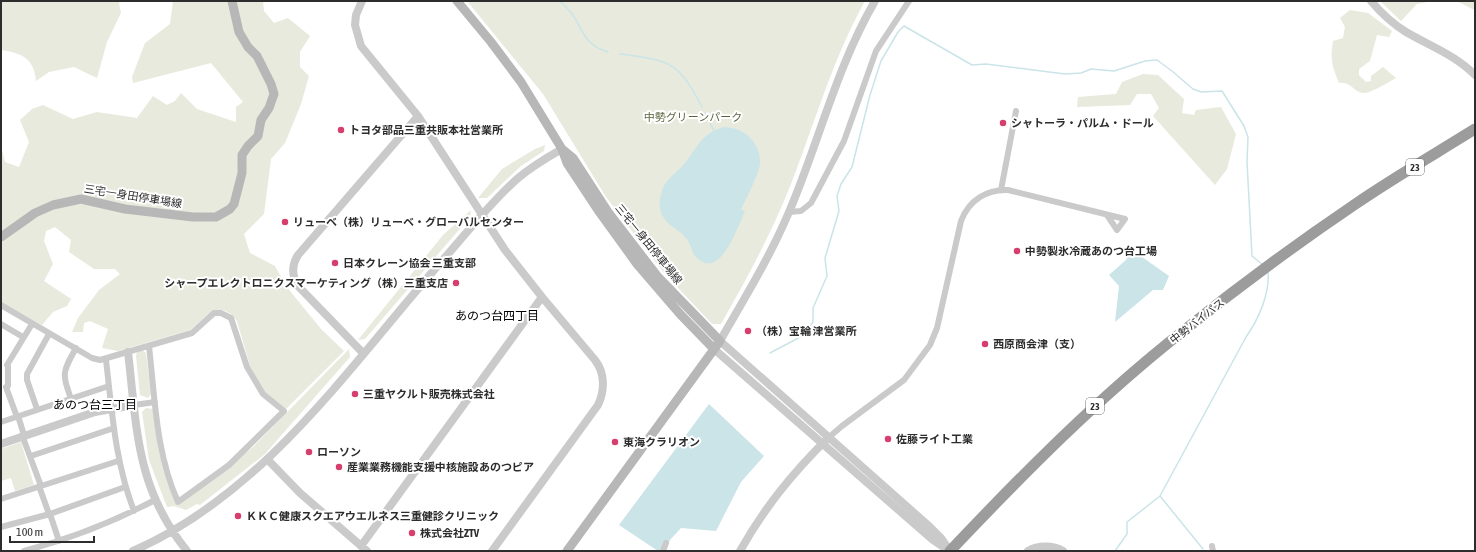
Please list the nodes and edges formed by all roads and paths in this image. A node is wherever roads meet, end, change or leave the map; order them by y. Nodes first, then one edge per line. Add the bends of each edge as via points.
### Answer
1 (232, 1) edge
2 (362, 1) edge
3 (457, 1) edge
4 (874, 1) edge
5 (909, 1) edge
6 (1371, 1) edge
7 (1475, 75) edge
8 (1016, 111) dead end
9 (418, 116) junction
10 (1475, 129) edge
11 (562, 149) junction
12 (1001, 190) junction
13 (789, 212) junction
14 (482, 215) junction
15 (1107, 215) dead end
16 (1, 237) edge
17 (542, 297) junction
18 (1, 305) edge
19 (1, 324) edge
20 (32, 324) junction
21 (49, 334) junction
22 (23, 337) junction
23 (717, 345) junction
24 (149, 346) junction
25 (76, 348) junction
26 (128, 352) junction
27 (363, 353) junction
28 (106, 360) junction
29 (4, 363) edge
30 (109, 386) junction
31 (4, 388) edge
32 (71, 399) junction
33 (155, 402) junction
34 (134, 405) junction
35 (111, 408) junction
36 (37, 409) junction
37 (17, 416) junction
38 (1, 422) edge
39 (114, 428) junction
40 (23, 435) junction
41 (826, 441) junction
42 (1, 444) edge
43 (31, 456) junction
44 (268, 460) junction
45 (118, 461) junction
46 (40, 486) junction
47 (125, 487) junction
48 (1, 499) edge
49 (155, 500) junction
50 (134, 511) junction
51 (49, 514) junction
52 (1, 527) edge
53 (171, 532) junction
54 (59, 541) junction
55 (666, 543) dead end
56 (364, 549) edge
57 (24, 551) edge
58 (133, 551) edge
59 (186, 551) edge
60 (492, 551) edge
61 (567, 551) edge
62 (662, 551) edge
63 (740, 551) edge
64 (950, 551) edge
65 (1028, 551) edge
66 (1063, 551) edge

1 - 16 main road, 三宅一身田停車場線 via 239,32 257,56 274,94 261,120 258,136 242,155 242,172 234,204 216,217 193,217 124,209 81,199 53,205 35,213
2 - 9 street via 357,10 355,25 361,46
3 - 11 main road, 三宅一身田停車場線 via 521,82
4 - 13 street via 852,44
5 - 13 street via 876,51 844,141 811,203 802,211
6 - 7 street via 1390,20 1452,56
8 - 12 street
9 - 14 street
9 - 27 street via 298,255 293,265 298,286
10 - 64 highway, 中勢バイパス / 23 via 1355,204 1180,333 1084,417
11 - 14 street via 517,180
11 - 23 main road, 三宅一身田停車場線 via 573,158 608,212 653,271
12 - 15 street via 1014,191
12 - 41 street via 989,192 978,198 970,204 964,215 937,328 920,361 904,380
13 - 23 street via 764,264
14 - 17 street via 505,250
14 - 27 street
17 - 56 street
17 - 60 street via 598,364 602,376 602,393 595,409
18 - 20 street
19 - 22 street
20 - 21 street
20 - 22 street
21 - 25 street
21 - 36 street via 27,374
22 - 29 street
23 - 41 street
23 - 61 main road
24 - 26 street
24 - 33 street
24 - 33 street via 192,333 214,314 228,316 234,324 247,367 263,394 284,411 229,465 178,502 160,448
25 - 28 street via 92,358
25 - 32 street via 64,371
26 - 28 street
26 - 34 street
27 - 44 street
28 - 30 street
29 - 31 street via 8,366 8,386
30 - 32 street
30 - 35 street
31 - 37 street
32 - 36 street
33 - 34 street
34 - 35 street
34 - 49 street via 142,463
35 - 39 street
35 - 40 street
36 - 37 street
37 - 38 street
37 - 40 street
39 - 43 street
39 - 45 street
40 - 42 street
40 - 43 street
41 - 63 street via 778,492
41 - 64 street via 933,540
43 - 46 street
44 - 53 street via 205,510
44 - 56 street
45 - 46 street
45 - 47 street
46 - 48 street
46 - 51 street
47 - 50 street
47 - 51 street
49 - 50 street
49 - 53 street
50 - 54 street
51 - 52 street
51 - 54 street
53 - 58 street
53 - 59 street
54 - 57 street
55 - 62 street
65 - 66 street via 1039,547

